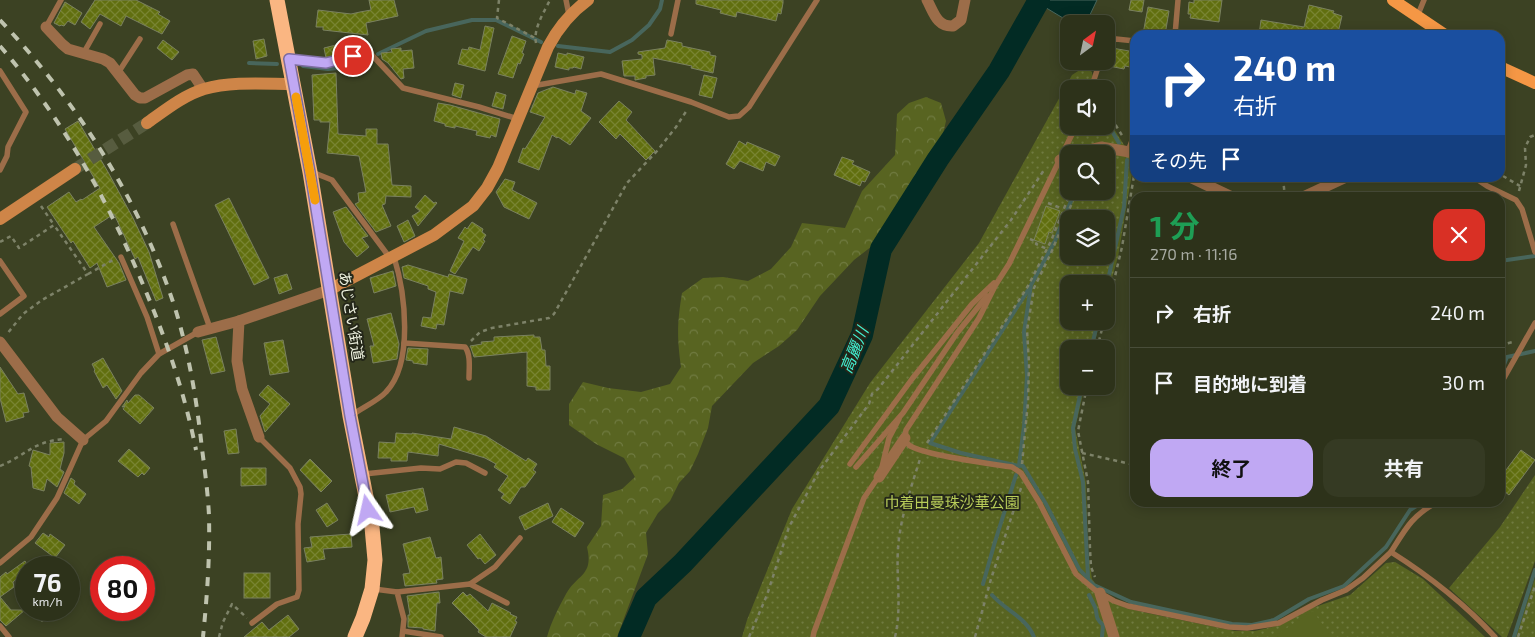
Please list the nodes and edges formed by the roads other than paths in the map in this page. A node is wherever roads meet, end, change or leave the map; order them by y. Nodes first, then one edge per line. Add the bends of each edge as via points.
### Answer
1 (61, 0) edge
2 (277, 0) edge
3 (566, 0) edge
4 (588, 0) edge
5 (678, 0) edge
6 (817, 0) edge
7 (927, 0) edge
8 (965, 0) edge
9 (1178, 0) edge
10 (1393, 0) edge
11 (1424, 0) edge
12 (569, 15) junction
13 (1417, 17) junction
14 (100, 24) dead end
15 (46, 27) joint
16 (1175, 30) edge
17 (1433, 30) edge
18 (671, 34) dead end
19 (140, 39) dead end
20 (1115, 40) edge
21 (1130, 40) edge
22 (83, 54) junction
23 (289, 59) junction
24 (1505, 70) edge
25 (0, 71) edge
26 (118, 74) junction
27 (1535, 83) edge
28 (294, 84) junction
29 (531, 86) junction
30 (203, 89) junction
31 (518, 119) junction
32 (147, 123) tunnel mouth
33 (1115, 148) edge
34 (1130, 150) edge
35 (1060, 165) edge
36 (75, 169) tunnel mouth
37 (0, 170) edge
38 (310, 172) junction
39 (1200, 182) edge
40 (1335, 182) edge
41 (1480, 182) edge
42 (1221, 192) edge
43 (1314, 192) edge
44 (1499, 192) edge
45 (1505, 195) edge
46 (0, 219) edge
47 (173, 224) dead end
48 (1535, 252) edge
49 (122, 257) dead end
50 (392, 258) junction
51 (0, 261) edge
52 (1001, 277) junction
53 (994, 288) junction
54 (329, 290) junction
55 (0, 314) edge
56 (239, 321) junction
57 (1535, 323) edge
58 (210, 328) junction
59 (198, 332) joint
60 (3, 338) edge
61 (404, 343) junction
62 (159, 354) junction
63 (1505, 376) edge
64 (469, 378) dead end
65 (903, 413) junction
66 (350, 416) junction
67 (259, 437) joint
68 (905, 438) junction
69 (81, 439) junction
70 (485, 473) dead end
71 (362, 474) junction
72 (879, 477) junction
73 (1429, 507) edge
74 (520, 538) dead end
75 (1391, 552) junction
76 (0, 563) edge
77 (470, 584) junction
78 (372, 589) junction
79 (1099, 589) junction
80 (397, 592) junction
81 (507, 603) dead end
82 (252, 623) road end
83 (0, 626) edge
84 (403, 634) edge
85 (9, 637) edge
86 (355, 637) edge
87 (441, 637) edge
88 (814, 637) edge
89 (1114, 637) edge
90 (1495, 637) edge

1 - 15 lane
2 - 23 highway, あじさい街道
3 - 12 lane
4 - 12 street
5 - 18 lane
6 - 29 lane via 749,107 735,117 601,74
7 - 8 street via 938,21 954,26 960,20
9 - 16 lane
10 - 13 main road
11 - 13 lane
12 - 29 street via 555,33
13 - 17 main road
14 - 22 lane
15 - 22 street via 62,44
19 - 26 lane
20 - 21 lane
22 - 26 street via 110,63
23 - 28 highway, あじさい街道
23 - 31 lane via 326,63 370,53 403,88
24 - 27 main road
25 - 37 lane via 26,112
26 - 30 street via 140,98 193,74
28 - 30 street via 229,85
28 - 38 highway, あじさい街道
29 - 31 street
30 - 32 street
31 - 50 street via 498,168 473,206 434,235
33 - 34 street
35 - 52 lane
36 - 46 street
38 - 50 lane via 332,180
38 - 54 highway, あじさい街道
39 - 42 street
40 - 43 street
41 - 44 lane
45 - 48 lane via 1516,200 1522,210
47 - 58 lane
49 - 62 lane
50 - 54 street
50 - 61 lane via 402,292
51 - 55 lane via 24,296
52 - 53 lane
52 - 65 lane via 972,304 912,379 853,465
53 - 65 lane via 957,333
53 - 68 lane via 979,318 906,430
54 - 56 street
54 - 66 highway, あじさい街道
56 - 58 street
56 - 67 street via 237,362 242,389
57 - 63 lane
58 - 59 street
59 - 62 lane
60 - 69 street via 57,417
61 - 64 lane via 465,347 468,350
61 - 66 lane via 398,372 386,394
62 - 69 lane via 141,372 106,421
65 - 72 lane via 889,438
66 - 71 highway, あじさい街道
67 - 82 lane via 290,468 302,494 298,524 299,590 297,597 277,604
68 - 72 street
68 - 79 lane via 908,444 923,450 1012,467 1021,473 1076,574
69 - 76 lane via 57,498 31,537
70 - 71 lane via 466,463 456,462 440,469
71 - 78 highway, あじさい街道 via 375,560
72 - 88 lane via 864,498
73 - 75 lane via 1407,526
74 - 77 lane via 496,567
75 - 79 lane via 1346,590 1279,623 1247,628 1136,608 1114,601
75 - 90 lane via 1430,577
77 - 80 lane
77 - 81 lane
78 - 80 lane
78 - 86 highway, あじさい街道
79 - 89 street
80 - 84 lane via 404,619
83 - 85 lane
84 - 87 lane

